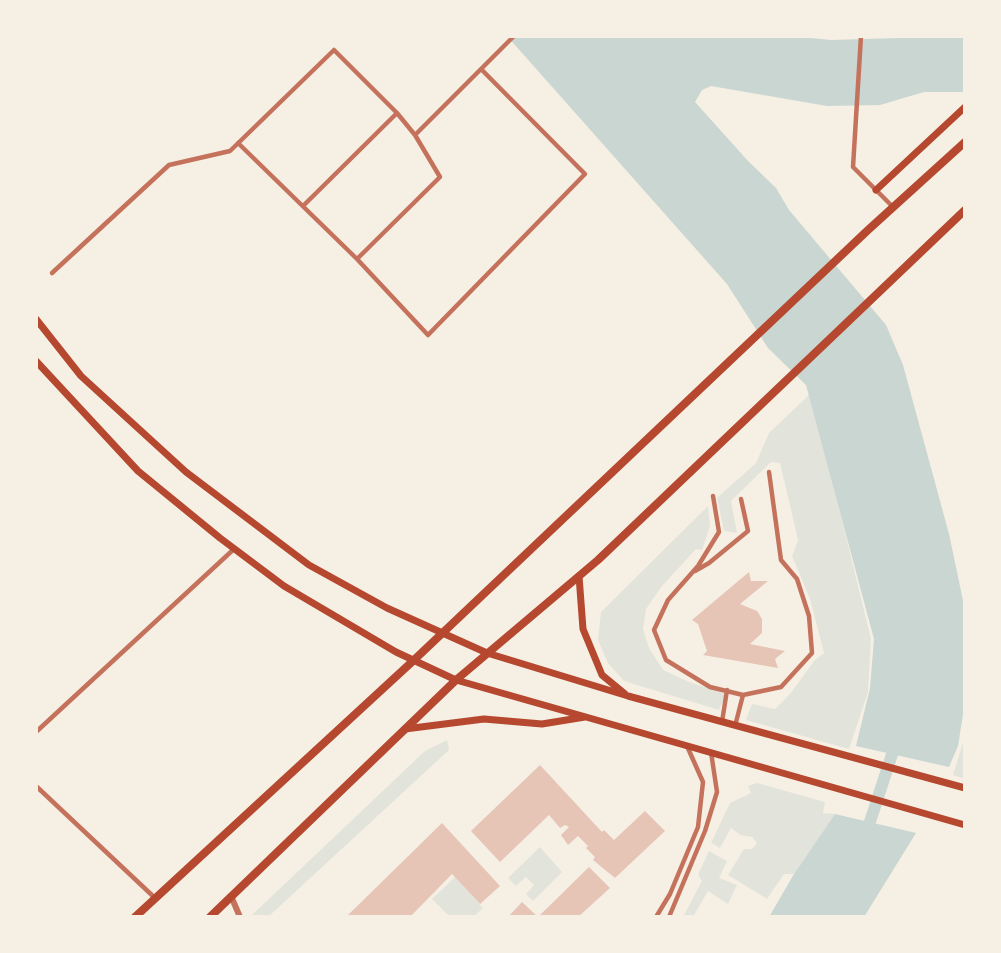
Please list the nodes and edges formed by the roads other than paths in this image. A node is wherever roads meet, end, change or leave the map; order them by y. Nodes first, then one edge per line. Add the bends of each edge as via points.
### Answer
1 (514, 36) edge
2 (861, 36) edge
3 (482, 70) junction
4 (965, 107) edge
5 (397, 113) junction
6 (415, 135) junction
7 (965, 142) edge
8 (238, 143) junction
9 (876, 190) junction
10 (303, 206) junction
11 (893, 207) junction
12 (965, 210) edge
13 (357, 259) junction
14 (52, 273) dead end
15 (36, 319) edge
16 (36, 361) edge
17 (769, 472) dead end
18 (713, 496) dead end
19 (741, 499) dead end
20 (234, 549) junction
21 (693, 572) junction
22 (579, 576) junction
23 (442, 632) junction
24 (486, 654) junction
25 (414, 660) junction
26 (456, 680) junction
27 (727, 690) junction
28 (743, 695) junction
29 (628, 696) junction
30 (587, 717) junction
31 (722, 722) junction
32 (735, 726) junction
33 (405, 729) junction
34 (36, 732) edge
35 (687, 746) junction
36 (711, 752) junction
37 (36, 786) edge
38 (965, 788) edge
39 (965, 825) edge
40 (231, 896) junction
41 (155, 898) junction
42 (135, 917) edge
43 (210, 917) edge
44 (240, 917) edge
45 (656, 917) edge
46 (669, 917) edge

1 - 3 street
2 - 9 street via 853,167
3 - 6 street
3 - 13 street via 585,174 429,335
4 - 9 main road
5 - 6 street
5 - 8 street via 334,50
5 - 10 street
6 - 13 street via 440,177
7 - 11 main road
8 - 10 street
8 - 14 street via 230,151 169,165
9 - 11 street
10 - 13 street
11 - 23 main road
12 - 22 main road
15 - 23 main road via 81,375 186,472 309,565 387,608
16 - 20 main road via 138,471
17 - 28 street via 782,560 797,579 809,616 813,653 781,687
18 - 21 street via 719,532
19 - 21 street via 748,531
20 - 25 main road via 284,586
20 - 34 street
21 - 27 street via 668,600 654,630 666,660 710,687
22 - 24 main road
22 - 29 main road via 583,629 602,675
23 - 24 main road
23 - 25 main road
24 - 26 main road
24 - 29 main road
25 - 26 main road
25 - 41 main road
26 - 30 main road
26 - 33 main road
27 - 28 street
27 - 31 street
28 - 32 street
29 - 31 main road
30 - 33 main road via 542,724 484,719
30 - 35 main road
31 - 32 main road
32 - 38 main road
33 - 40 main road
35 - 36 main road
35 - 45 street via 703,782 698,827
36 - 39 main road
36 - 46 street via 717,792
37 - 41 street
40 - 43 main road
40 - 44 street
41 - 42 main road

